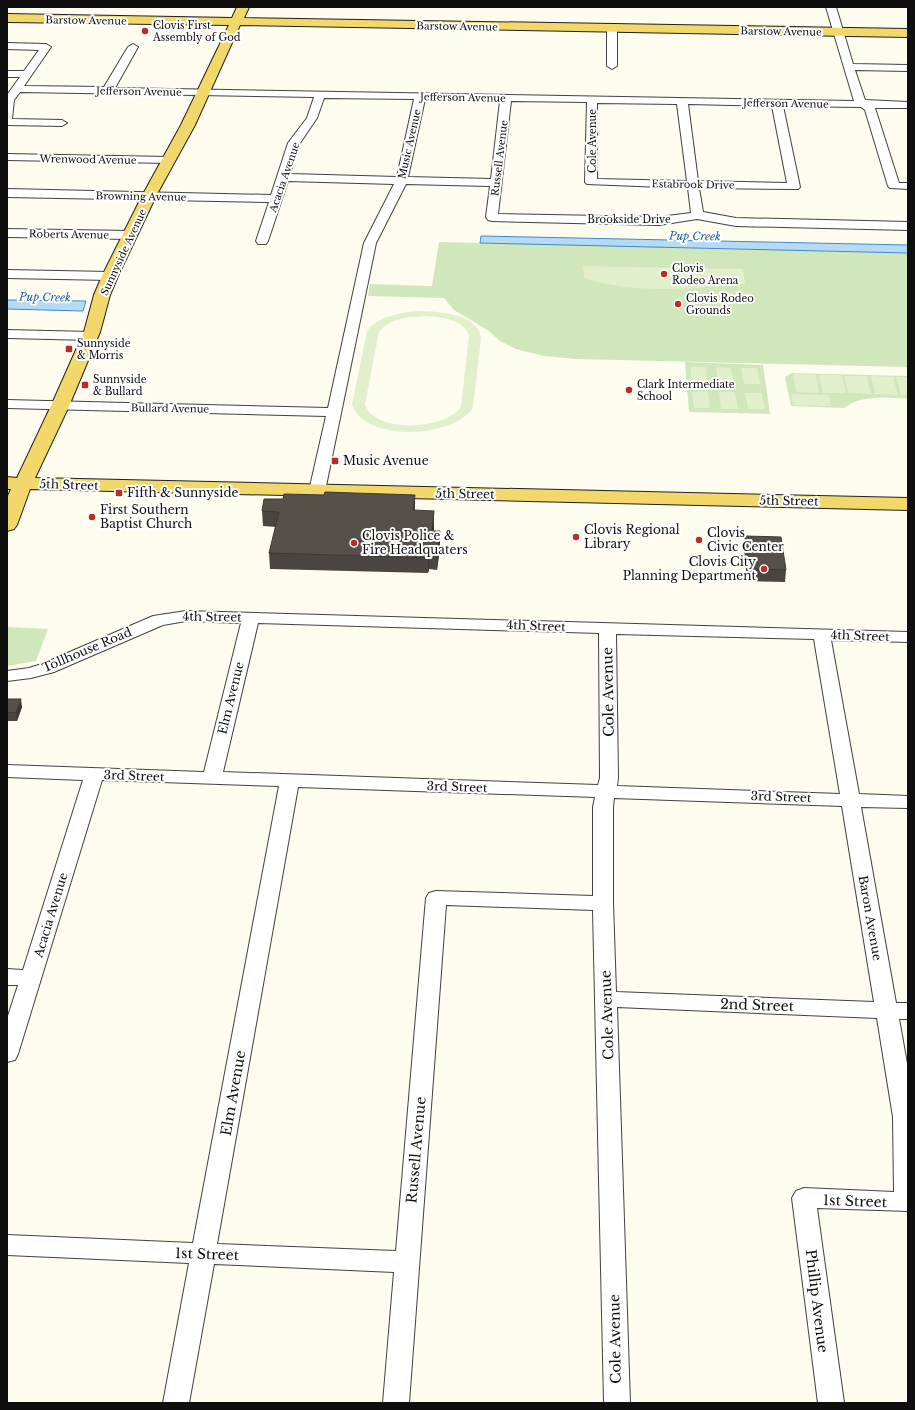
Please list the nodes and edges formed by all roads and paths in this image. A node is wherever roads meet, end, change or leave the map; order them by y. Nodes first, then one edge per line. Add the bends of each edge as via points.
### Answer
1 (243, 7) edge
2 (830, 7) edge
3 (7, 18) edge
4 (236, 22) junction
5 (612, 28) junction
6 (839, 32) junction
7 (908, 33) edge
8 (7, 46) edge
9 (134, 47) dead end
10 (612, 66) dead end
11 (850, 67) junction
12 (908, 68) edge
13 (7, 74) edge
14 (27, 74) junction
15 (17, 89) junction
16 (108, 90) junction
17 (204, 92) junction
18 (320, 95) junction
19 (420, 96) junction
20 (506, 98) junction
21 (592, 100) junction
22 (682, 101) junction
23 (777, 103) junction
24 (7, 104) edge
25 (865, 104) junction
26 (908, 105) edge
27 (7, 118) edge
28 (7, 122) edge
29 (62, 123) dead end
30 (7, 157) edge
31 (168, 160) junction
32 (284, 177) junction
33 (402, 180) junction
34 (591, 182) joint
35 (496, 183) junction
36 (693, 184) junction
37 (908, 186) edge
38 (7, 193) edge
39 (149, 196) junction
40 (276, 199) junction
41 (697, 215) junction
42 (492, 217) joint
43 (908, 226) edge
44 (7, 233) edge
45 (130, 235) junction
46 (262, 241) dead end
47 (7, 274) edge
48 (110, 276) junction
49 (7, 334) edge
50 (91, 336) junction
51 (7, 404) edge
52 (60, 406) junction
53 (334, 412) junction
54 (15, 484) edge
55 (317, 491) junction
56 (908, 504) edge
57 (7, 525) edge
58 (251, 617) junction
59 (164, 618) joint
60 (607, 628) junction
61 (822, 635) junction
62 (908, 637) edge
63 (7, 676) edge
64 (7, 772) edge
65 (94, 775) junction
66 (212, 779) junction
67 (289, 782) junction
68 (606, 792) junction
69 (850, 800) junction
70 (908, 802) edge
71 (603, 903) junction
72 (7, 977) edge
73 (31, 978) junction
74 (607, 999) junction
75 (886, 1010) junction
76 (908, 1011) edge
77 (7, 1054) edge
78 (804, 1198) joint
79 (906, 1202) joint
80 (7, 1245) edge
81 (204, 1253) junction
82 (407, 1262) junction
83 (176, 1403) edge
84 (396, 1403) edge
85 (617, 1403) edge
86 (831, 1403) edge

1 - 4 main road, Sunnyside Avenue
2 - 6 street
3 - 4 main road, Barstow Avenue
4 - 5 main road, Barstow Avenue
4 - 17 main road, Sunnyside Avenue
5 - 6 main road, Barstow Avenue
5 - 10 street
6 - 7 main road, Barstow Avenue
6 - 11 street
8 - 14 street via 46,47
9 - 16 street
11 - 12 street
11 - 25 street via 860,102
13 - 14 street
14 - 15 street
15 - 16 street, Jefferson Avenue
15 - 24 street
16 - 17 street, Jefferson Avenue
17 - 18 street, Jefferson Avenue
17 - 31 main road, Sunnyside Avenue
18 - 19 street, Jefferson Avenue
18 - 32 street, Acacia Avenue via 312,118 294,143
19 - 20 street, Jefferson Avenue
19 - 33 street, Music Avenue
20 - 21 street, Jefferson Avenue
20 - 35 street, Russell Avenue
21 - 22 street, Jefferson Avenue
21 - 34 street, Cole Avenue
22 - 23 street, Jefferson Avenue
22 - 36 street
23 - 25 street, Jefferson Avenue
23 - 36 street, Estabrook Drive via 794,187
24 - 27 street
25 - 26 street, Jefferson Avenue
25 - 37 street via 870,108 894,186
28 - 29 street
30 - 31 street, Wrenwood Avenue
31 - 39 main road, Sunnyside Avenue
32 - 33 street
32 - 40 street, Acacia Avenue
33 - 35 street
33 - 53 street, Music Avenue via 370,243
34 - 36 street, Estabrook Drive
35 - 42 street, Russell Avenue
36 - 41 street
38 - 39 street, Browning Avenue
39 - 40 street, Browning Avenue
39 - 45 main road, Sunnyside Avenue
40 - 46 street, Acacia Avenue
41 - 42 street, Brookside Drive via 659,221
41 - 43 street, Brookside Drive via 736,222
44 - 45 street, Roberts Avenue
45 - 48 main road, Sunnyside Avenue
47 - 48 street
48 - 50 main road, Sunnyside Avenue
49 - 50 street
50 - 52 main road, Sunnyside Avenue
51 - 52 street, Bullard Avenue
52 - 53 street, Bullard Avenue
52 - 54 main road, Sunnyside Avenue
53 - 55 street, Music Avenue
54 - 55 main road, 5th Street
54 - 57 main road, Sunnyside Avenue
55 - 56 main road, 5th Street
58 - 59 street, 4th Street
58 - 60 street, 4th Street
58 - 66 street, Elm Avenue
59 - 63 street, Tollhouse Road via 48,668
60 - 61 street, 4th Street
60 - 68 street, Cole Avenue via 609,778
61 - 62 street, 4th Street
61 - 69 street, Baron Avenue
64 - 65 street, 3rd Street
65 - 66 street, 3rd Street
65 - 73 street, Acacia Avenue
66 - 67 street, 3rd Street
67 - 68 street, 3rd Street
67 - 81 street, Elm Avenue
68 - 69 street, 3rd Street
68 - 71 street, Cole Avenue via 602,807
69 - 70 street, 3rd Street
69 - 75 street, Baron Avenue
71 - 74 street, Cole Avenue
71 - 82 street, Russell Avenue via 436,898
72 - 73 street
73 - 77 street, Acacia Avenue
74 - 75 street, 2nd Street
74 - 85 street, Cole Avenue
75 - 76 street, 2nd Street
75 - 79 street, Baron Avenue via 905,1117
78 - 79 street, 1st Street
78 - 86 street, Phillip Avenue
80 - 81 street, 1st Street
81 - 82 street, 1st Street
81 - 83 street, Elm Avenue
82 - 84 street, Russell Avenue

